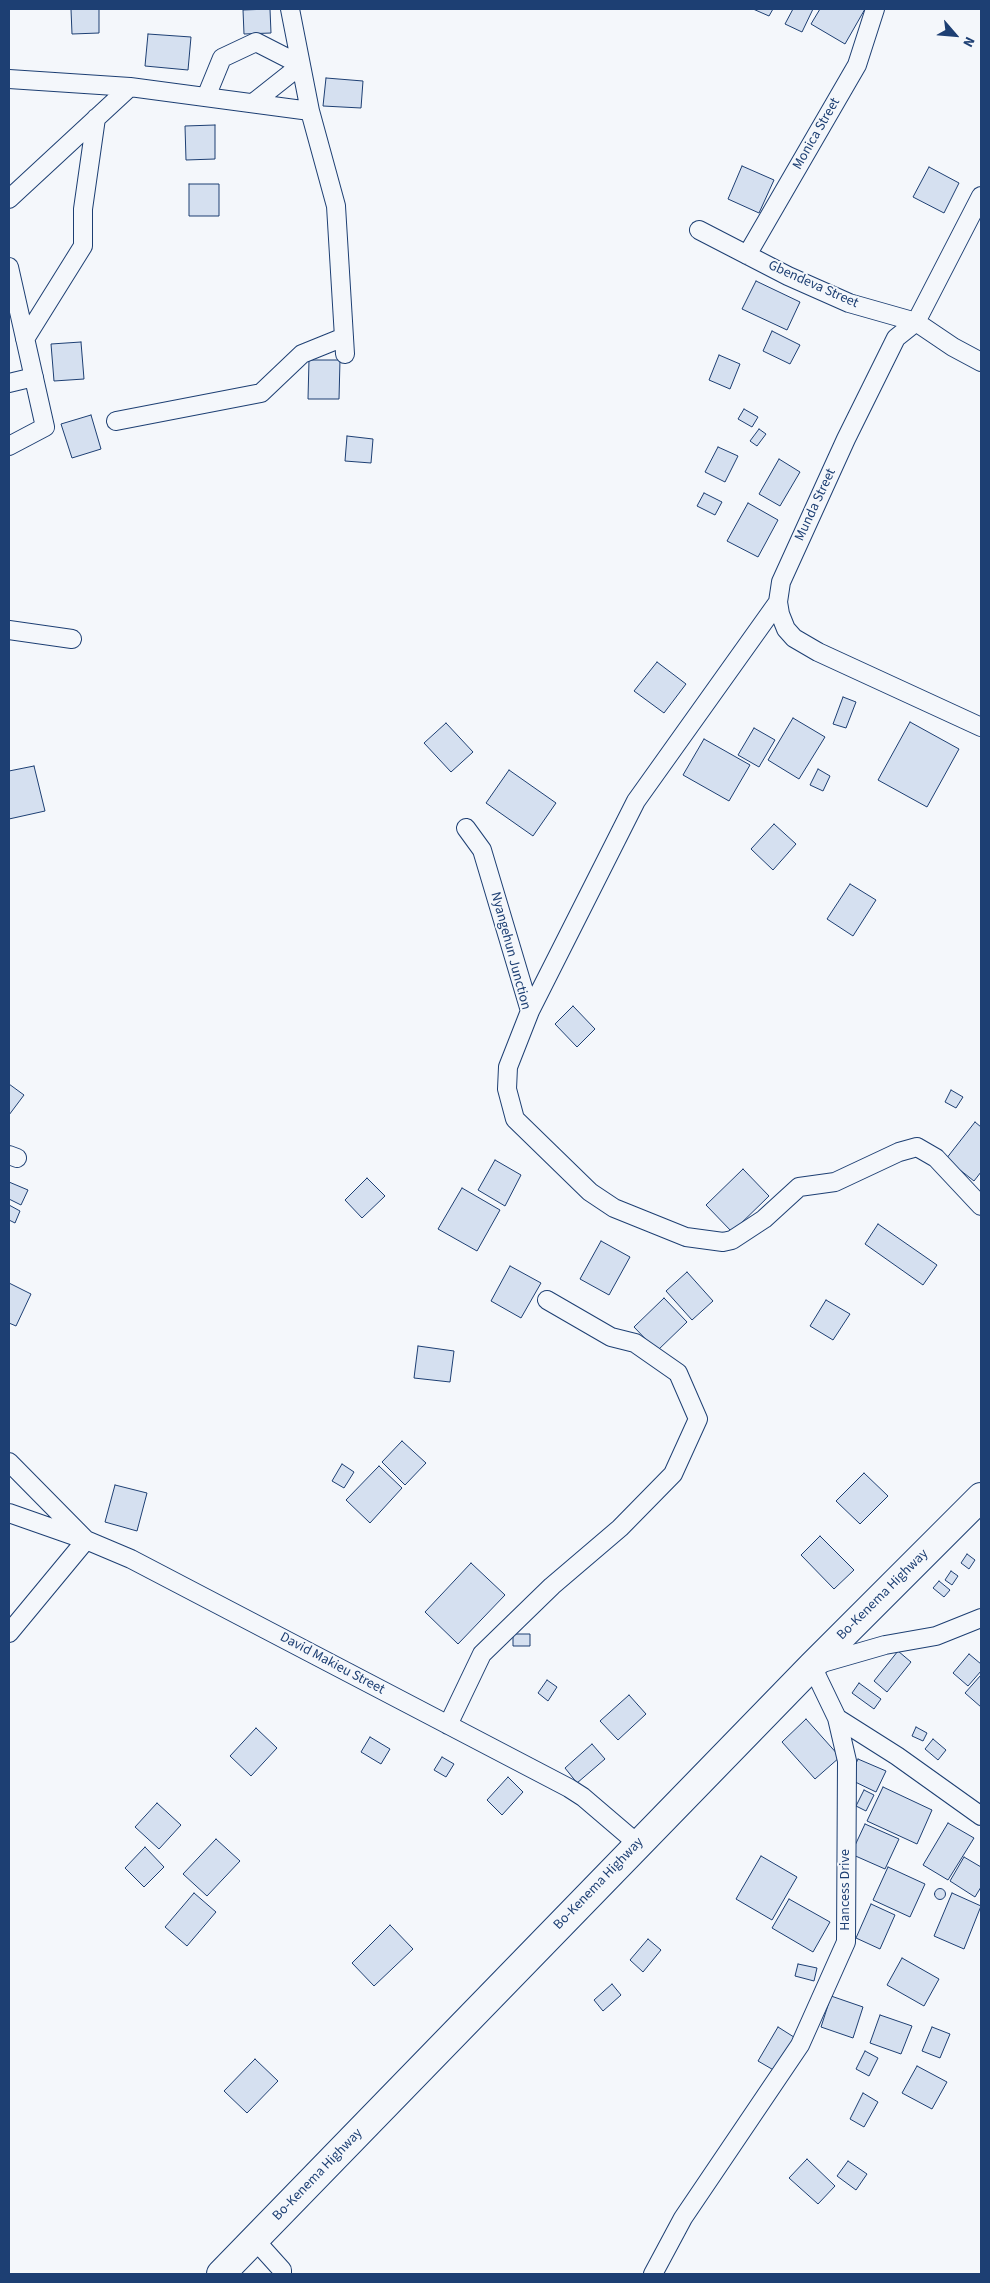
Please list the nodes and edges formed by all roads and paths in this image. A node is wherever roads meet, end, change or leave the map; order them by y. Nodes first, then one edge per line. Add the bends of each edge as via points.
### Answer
1 (290, 9) edge
2 (875, 9) edge
3 (301, 65) junction
4 (9, 79) edge
5 (130, 87) junction
6 (206, 97) junction
7 (253, 103) junction
8 (310, 111) junction
9 (96, 118) junction
10 (981, 196) edge
11 (9, 199) edge
12 (699, 230) dead end
13 (747, 255) junction
14 (9, 268) edge
15 (916, 322) junction
16 (25, 339) junction
17 (981, 362) edge
18 (34, 378) junction
19 (9, 383) edge
20 (116, 421) dead end
21 (9, 446) edge
22 (778, 602) junction
23 (9, 630) edge
24 (72, 639) dead end
25 (981, 727) edge
26 (466, 828) dead end
27 (530, 1011) junction
28 (981, 1206) edge
29 (547, 1300) dead end
30 (9, 1462) edge
31 (981, 1496) edge
32 (9, 1513) edge
33 (86, 1540) junction
34 (981, 1618) edge
35 (9, 1633) edge
36 (812, 1666) junction
37 (837, 1718) junction
38 (448, 1725) junction
39 (981, 1816) edge
40 (638, 1844) junction
41 (255, 2240) junction
42 (221, 2274) edge
43 (282, 2274) edge
44 (653, 2274) edge

1 - 3 street
2 - 13 street, Monica Street via 857,64
3 - 6 street via 256,42 222,58
3 - 7 street
3 - 8 street
4 - 5 street
5 - 6 street
5 - 9 street
6 - 7 street
7 - 8 street
8 - 20 street via 336,206 345,345 302,354 261,393
9 - 11 street
9 - 16 street via 83,209 83,246
10 - 15 street, Munda Street
12 - 13 street, Gbendeva Street
13 - 15 street, Gbendeva Street via 849,303
14 - 16 street
15 - 17 street, Gbendeva Street
15 - 22 street, Munda Street via 896,338 846,439 781,582
16 - 18 street
18 - 19 street
18 - 21 street via 45,427
22 - 25 street, Munda Street via 786,629 794,638
22 - 27 street via 636,801
23 - 24 street
26 - 27 street, Nyangehun Junction via 482,850
27 - 28 street, Nyangehun Junction via 508,1067 507,1089 515,1119 590,1192 614,1208 686,1237 723,1242 732,1240 764,1219 799,1187 835,1182 917,1147 936,1158
29 - 38 street via 611,1337 635,1344 678,1373 698,1419 673,1474 620,1528 552,1586 482,1654
30 - 33 street
31 - 36 highway, Bo-Kenema Highway
32 - 33 street, David Makieu Street
33 - 35 street
33 - 38 street, David Makieu Street via 131,1559
34 - 36 street via 936,1636 885,1645
36 - 37 street, Hancess Drive
36 - 40 highway, Bo-Kenema Highway
37 - 39 street
37 - 44 street, Hancess Drive via 846,1761 846,1942 800,2045 683,2218
38 - 40 street, David Makieu Street via 569,1788
40 - 41 highway, Bo-Kenema Highway
41 - 42 highway, Bo-Kenema Highway
41 - 43 street

